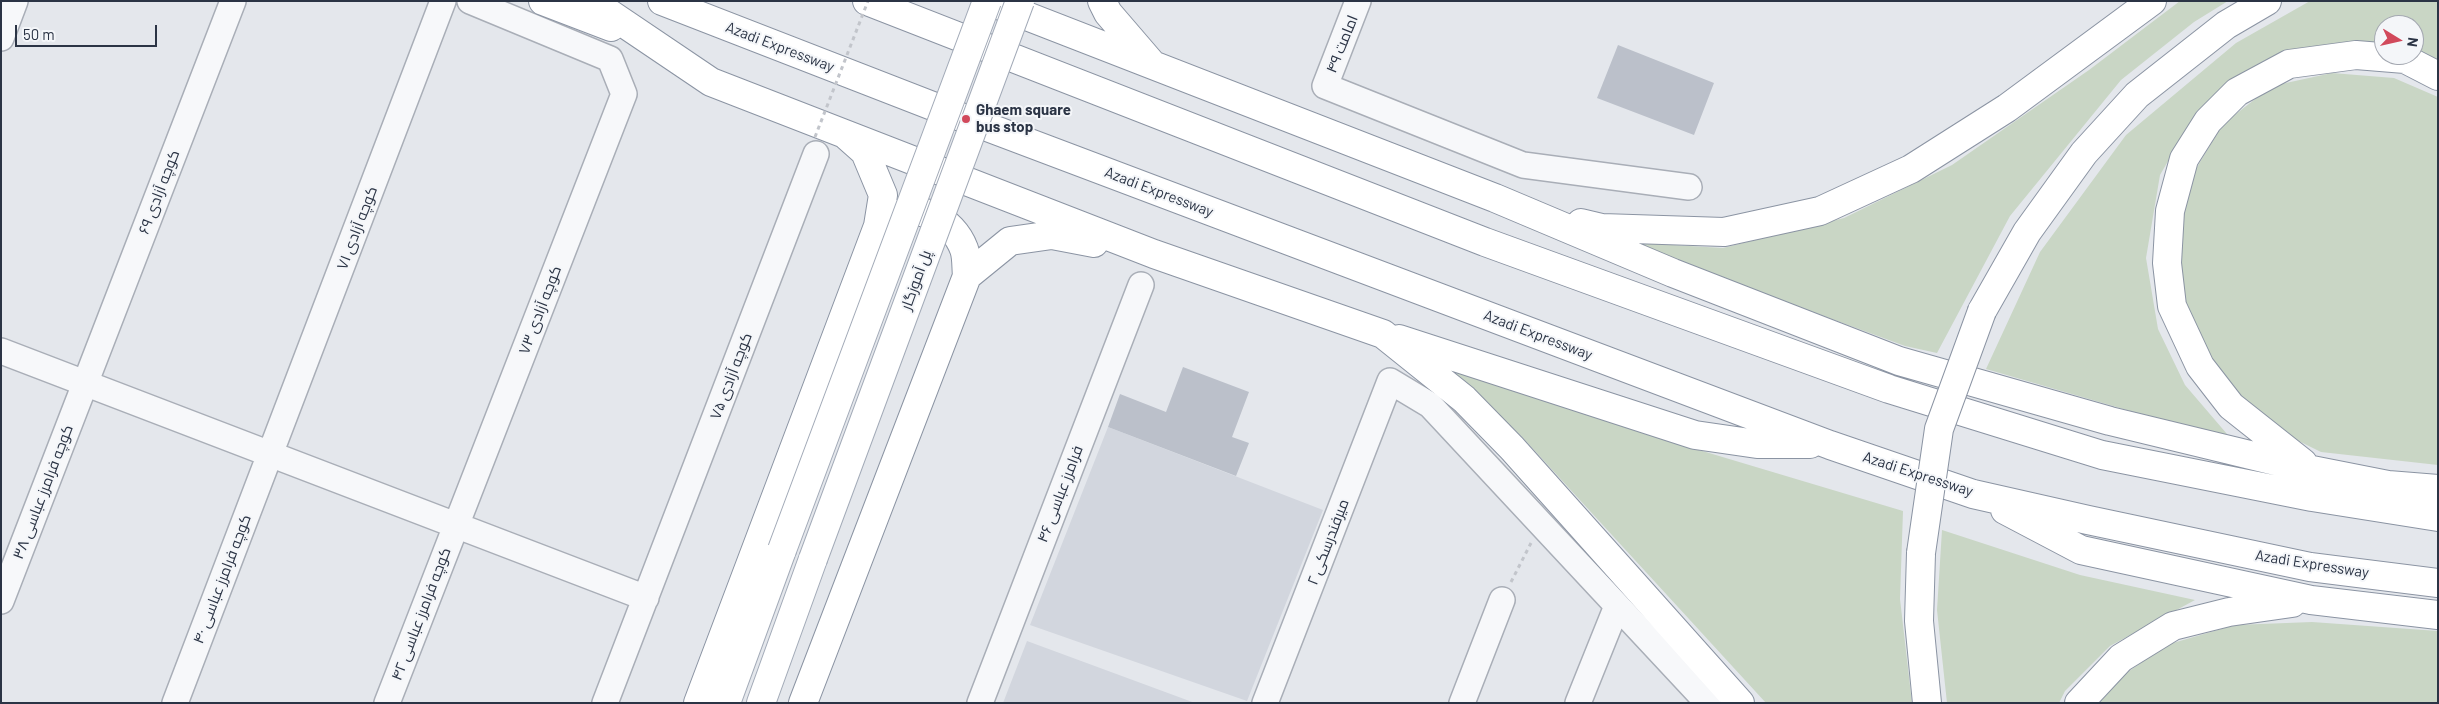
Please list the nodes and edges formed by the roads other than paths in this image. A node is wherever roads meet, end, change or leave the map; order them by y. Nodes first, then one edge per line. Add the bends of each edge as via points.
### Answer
1 (16, 1) edge
2 (233, 1) edge
3 (443, 1) edge
4 (470, 1) edge
5 (543, 1) edge
6 (591, 1) edge
7 (662, 1) edge
8 (868, 1) edge
9 (988, 1) edge
10 (1020, 1) edge
11 (1102, 1) edge
12 (1358, 1) edge
13 (2152, 1) edge
14 (2267, 1) edge
15 (1, 38) edge
16 (653, 43) junction
17 (1154, 66) junction
18 (2438, 76) edge
19 (842, 132) junction
20 (815, 146) road end
21 (1689, 187) dead end
22 (1495, 198) junction
23 (878, 226) junction
24 (1154, 254) junction
25 (967, 276) junction
26 (1140, 285) dead end
27 (1383, 334) junction
28 (1, 351) edge
29 (85, 384) junction
30 (1830, 445) junction
31 (270, 454) junction
32 (2312, 470) junction
33 (2438, 489) edge
34 (1973, 494) junction
35 (2438, 517) edge
36 (456, 526) junction
37 (2438, 583) edge
38 (646, 598) junction
39 (1502, 600) road end
40 (2311, 600) junction
41 (1, 601) edge
42 (1617, 606) junction
43 (2438, 616) edge
44 (175, 703) edge
45 (387, 703) edge
46 (605, 703) edge
47 (698, 703) edge
48 (726, 703) edge
49 (762, 703) edge
50 (803, 703) edge
51 (980, 703) edge
52 (1265, 703) edge
53 (1462, 703) edge
54 (1578, 703) edge
55 (1708, 703) edge
56 (1740, 703) edge
57 (1928, 703) edge
58 (2079, 703) edge

1 - 15 street
2 - 29 street, کوچه آزادی ۶۹
3 - 31 street, کوچه آزادی ۷۱
4 - 36 street, کوچه آزادی ۷۳ via 610,59 624,94
5 - 16 main road
6 - 16 main road
7 - 30 main road, Azadi Expressway via 975,123
8 - 35 main road via 1476,238 1889,389 2102,455 2312,497
9 - 17 main road
9 - 48 main road, پل آموزگار, bridge
10 - 49 main road, پل آموزگار, bridge via 812,559
11 - 17 main road via 1108,13
12 - 21 street, امامت ۴۹ via 1325,86 1523,165
13 - 22 main road via 2007,108 1912,169 1820,211 1724,232 1602,228
14 - 57 main road, bridge via 2226,25 2137,95 2124,109 2084,153 2027,232 1982,311 1939,429 1921,553 1919,622
16 - 19 main road via 711,82
17 - 22 main road
18 - 32 main road via 2405,59 2356,55 2289,64 2237,92 2208,121 2184,159 2170,211 2167,263 2172,306 2200,366 2231,406
19 - 23 main road via 865,152 875,172 883,196
19 - 24 main road
20 - 38 street, کوچه آزادی ۷۵
22 - 32 main road via 1673,273 1899,361 2110,421
23 - 25 main road via 891,217 914,211 936,216 955,230 965,250
23 - 47 main road
24 - 25 main road via 1043,236 1010,241
24 - 27 main road
25 - 50 main road
26 - 51 street, فرامرز عباسی ۴۶
27 - 30 main road via 1694,435 1757,444
27 - 56 main road via 1464,399 1512,448
28 - 29 street
29 - 31 street
29 - 41 street, کوچه فرامرز عباسی ۳۸
30 - 34 main road, Azadi Expressway
31 - 36 street
31 - 44 street, کوچه فرامرز عباسی ۴۰
32 - 33 main road via 2388,485
34 - 37 main road, Azadi Expressway via 2310,566
34 - 40 main road via 2081,550
36 - 38 street
36 - 45 street, کوچه فرامرز عباسی ۴۲
38 - 46 street, کوچه آزادی ۷۵
39 - 53 street
40 - 43 main road
40 - 58 main road via 2229,612 2173,626 2121,658
42 - 52 street, میرفندرسکی ۲ via 1430,406 1390,381
42 - 54 street
42 - 55 street

